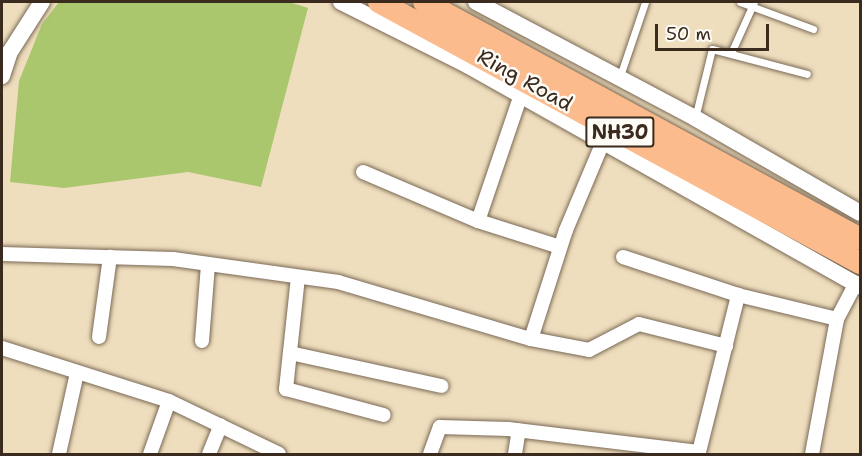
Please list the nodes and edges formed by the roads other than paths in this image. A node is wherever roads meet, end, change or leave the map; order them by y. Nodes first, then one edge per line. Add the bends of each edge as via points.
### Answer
1 (42, 2) edge
2 (341, 2) edge
3 (379, 2) edge
4 (424, 2) edge
5 (645, 2) edge
6 (740, 2) edge
7 (486, 4) edge
8 (754, 4) edge
9 (813, 29) dead end
10 (731, 53) junction
11 (807, 75) dead end
12 (2, 76) edge
13 (618, 80) junction
14 (521, 95) junction
15 (695, 118) junction
16 (603, 142) junction
17 (363, 172) dead end
18 (860, 208) edge
19 (478, 221) junction
20 (861, 238) edge
21 (560, 247) junction
22 (2, 254) edge
23 (623, 256) dead end
24 (110, 257) junction
25 (208, 264) junction
26 (298, 277) junction
27 (859, 277) edge
28 (738, 296) junction
29 (837, 319) junction
30 (99, 337) dead end
31 (531, 339) junction
32 (202, 341) dead end
33 (726, 346) junction
34 (2, 348) edge
35 (290, 353) junction
36 (77, 373) junction
37 (441, 386) dead end
38 (169, 400) junction
39 (384, 415) dead end
40 (221, 425) junction
41 (519, 430) junction
42 (59, 454) edge
43 (150, 454) edge
44 (209, 454) edge
45 (279, 454) edge
46 (430, 454) edge
47 (515, 454) edge
48 (701, 454) edge
49 (812, 454) edge

1 - 12 street via 10,52
2 - 14 street
3 - 27 highway, Ring Road / NH30
4 - 20 highway, Ring Road / NH30
5 - 13 lane
6 - 8 lane
7 - 13 street
8 - 9 lane
8 - 10 lane
10 - 11 lane
10 - 15 lane via 711,50
13 - 15 street
14 - 16 street
14 - 19 street
15 - 18 street
16 - 21 street
16 - 27 street
17 - 19 street
19 - 21 street
21 - 31 street
22 - 24 street
23 - 28 street
24 - 25 street
24 - 30 street
25 - 26 street
25 - 32 street
26 - 31 street via 338,282
26 - 35 street
27 - 29 street
28 - 29 street
28 - 33 street
29 - 49 street
31 - 33 street via 589,350 639,324
33 - 48 street
34 - 36 street
35 - 37 street
35 - 39 street via 286,389
36 - 38 street
36 - 42 street
38 - 40 street
38 - 43 street
40 - 44 street
40 - 45 street
41 - 46 street via 440,427
41 - 47 street
41 - 48 street

